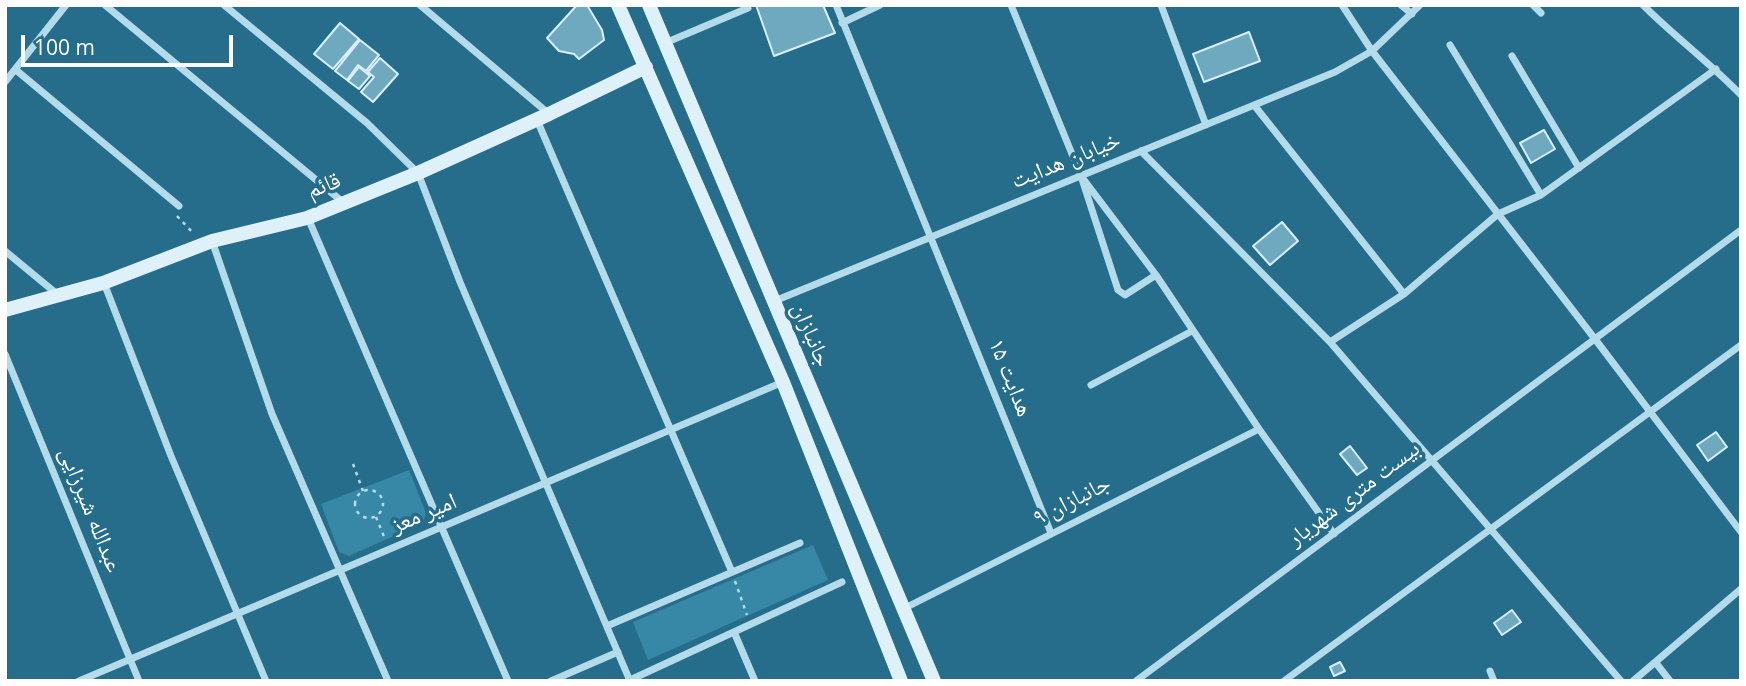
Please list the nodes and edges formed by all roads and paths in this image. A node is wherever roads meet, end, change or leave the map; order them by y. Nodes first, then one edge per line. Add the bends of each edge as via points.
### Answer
1 (66, 5) edge
2 (105, 5) edge
3 (224, 5) edge
4 (420, 5) edge
5 (618, 5) edge
6 (649, 5) edge
7 (836, 5) edge
8 (880, 5) edge
9 (1011, 5) edge
10 (1161, 5) edge
11 (1342, 5) edge
12 (1401, 5) edge
13 (1420, 5) edge
14 (1533, 5) edge
15 (1643, 5) edge
16 (748, 8) dead end
17 (1541, 13) dead end
18 (1412, 14) junction
19 (842, 23) junction
20 (664, 43) junction
21 (1450, 45) dead end
22 (1373, 51) junction
23 (1513, 56) dead end
24 (646, 67) junction
25 (1716, 69) junction
26 (16, 71) junction
27 (5, 82) edge
28 (1741, 95) edge
29 (1254, 105) junction
30 (543, 117) junction
31 (1206, 125) junction
32 (1141, 151) junction
33 (1579, 168) junction
34 (418, 173) junction
35 (1081, 176) junction
36 (1541, 195) junction
37 (344, 204) junction
38 (179, 206) joint
39 (1498, 214) junction
40 (307, 218) junction
41 (1741, 230) edge
42 (932, 237) junction
43 (207, 243) junction
44 (5, 251) edge
45 (1156, 275) junction
46 (103, 283) junction
47 (1404, 294) junction
48 (58, 295) junction
49 (772, 302) junction
50 (5, 310) edge
51 (1192, 331) junction
52 (1595, 339) junction
53 (1330, 342) junction
54 (1741, 345) edge
55 (5, 354) edge
56 (783, 382) junction
57 (1091, 384) dead end
58 (1649, 412) junction
59 (1259, 429) junction
60 (671, 430) junction
61 (1432, 460) junction
62 (353, 464) dead end
63 (547, 483) junction
64 (363, 491) junction
65 (376, 517) junction
66 (442, 527) junction
67 (1490, 528) junction
68 (1741, 532) edge
69 (1051, 533) junction
70 (1334, 534) junction
71 (386, 540) dead end
72 (800, 543) dead end
73 (340, 569) junction
74 (732, 572) junction
75 (842, 582) dead end
76 (1741, 589) edge
77 (903, 609) junction
78 (237, 614) junction
79 (751, 625) junction
80 (607, 626) junction
81 (734, 632) junction
82 (618, 652) junction
83 (130, 659) junction
84 (1656, 663) junction
85 (1490, 671) dead end
86 (630, 680) edge
87 (79, 681) edge
88 (139, 681) edge
89 (266, 681) edge
90 (388, 681) edge
91 (508, 681) edge
92 (551, 681) edge
93 (755, 681) edge
94 (901, 681) edge
95 (933, 681) edge
96 (1136, 681) edge
97 (1284, 681) edge
98 (1494, 681) edge
99 (1621, 681) edge
100 (1633, 681) edge
101 (1670, 681) edge

1 - 26 street
2 - 37 street
3 - 34 street via 366,123
4 - 30 street
5 - 24 main road, جانبازان
6 - 20 main road, جانبازان
7 - 19 street, هدایت ۱۵
8 - 19 street
9 - 35 street
10 - 31 street
11 - 22 street
12 - 18 street
13 - 18 street, خیابان هدایت
14 - 17 street
15 - 25 street
16 - 20 street
18 - 22 street, خیابان هدایت
19 - 42 street, هدایت ۱۵
20 - 49 main road, جانبازان
21 - 36 street
22 - 29 street, خیابان هدایت
22 - 39 street
23 - 33 street
24 - 30 main road, قائم
24 - 56 main road, جانبازان
25 - 28 street
25 - 33 street
26 - 27 street
26 - 38 street
29 - 31 street, خیابان هدایت
29 - 47 street
30 - 34 main road, قائم
30 - 60 street
31 - 32 street, خیابان هدایت
32 - 35 street, خیابان هدایت
32 - 53 street
33 - 36 street
34 - 37 main road, قائم
34 - 63 street
35 - 42 street, خیابان هدایت
35 - 45 street
35 - 45 street via 1118,290 1125,295
36 - 39 street
37 - 40 main road, قائم
38 - 43 path via 175,214
39 - 47 street
39 - 52 street
40 - 43 main road, قائم
40 - 66 street
41 - 52 street, بیست متری شهریار
42 - 49 street, خیابان هدایت
42 - 69 street, هدایت ۱۵
43 - 46 main road, قائم
43 - 73 street via 272,414
44 - 48 street
45 - 51 street
46 - 48 main road, قائم
46 - 78 street
47 - 53 street
48 - 50 main road, قائم
49 - 77 main road, جانبازان
51 - 57 street
51 - 59 street
52 - 58 street
52 - 61 street, بیست متری شهریار
53 - 61 street
54 - 58 street
55 - 83 street, عبدالله شیرزایی
56 - 60 street, امیر معز
56 - 94 main road, جانبازان
58 - 67 street
58 - 68 street
59 - 69 street, جانبازان ۹
59 - 70 street
60 - 63 street, امیر معز
60 - 74 street
61 - 67 street
61 - 70 street, بیست متری شهریار
62 - 64 path
63 - 66 street, امیر معز
63 - 80 street
64 - 65 path via 381,497 382,510
64 - 65 path via 355,500 355,509 362,517
65 - 71 path
66 - 73 street, امیر معز
66 - 91 street
67 - 97 street
67 - 99 street
69 - 77 street, جانبازان ۹
70 - 96 street, بیست متری شهریار
72 - 74 street
73 - 78 street, امیر معز
73 - 90 street
74 - 79 path
74 - 80 street
75 - 79 street
76 - 84 street
77 - 95 main road, جانبازان
78 - 83 street, امیر معز
78 - 89 street
79 - 81 street
80 - 82 street
81 - 86 street
81 - 93 street
82 - 86 street
82 - 92 street
83 - 87 street, امیر معز
83 - 88 street, عبدالله شیرزایی
84 - 100 street
84 - 101 street
85 - 98 street

